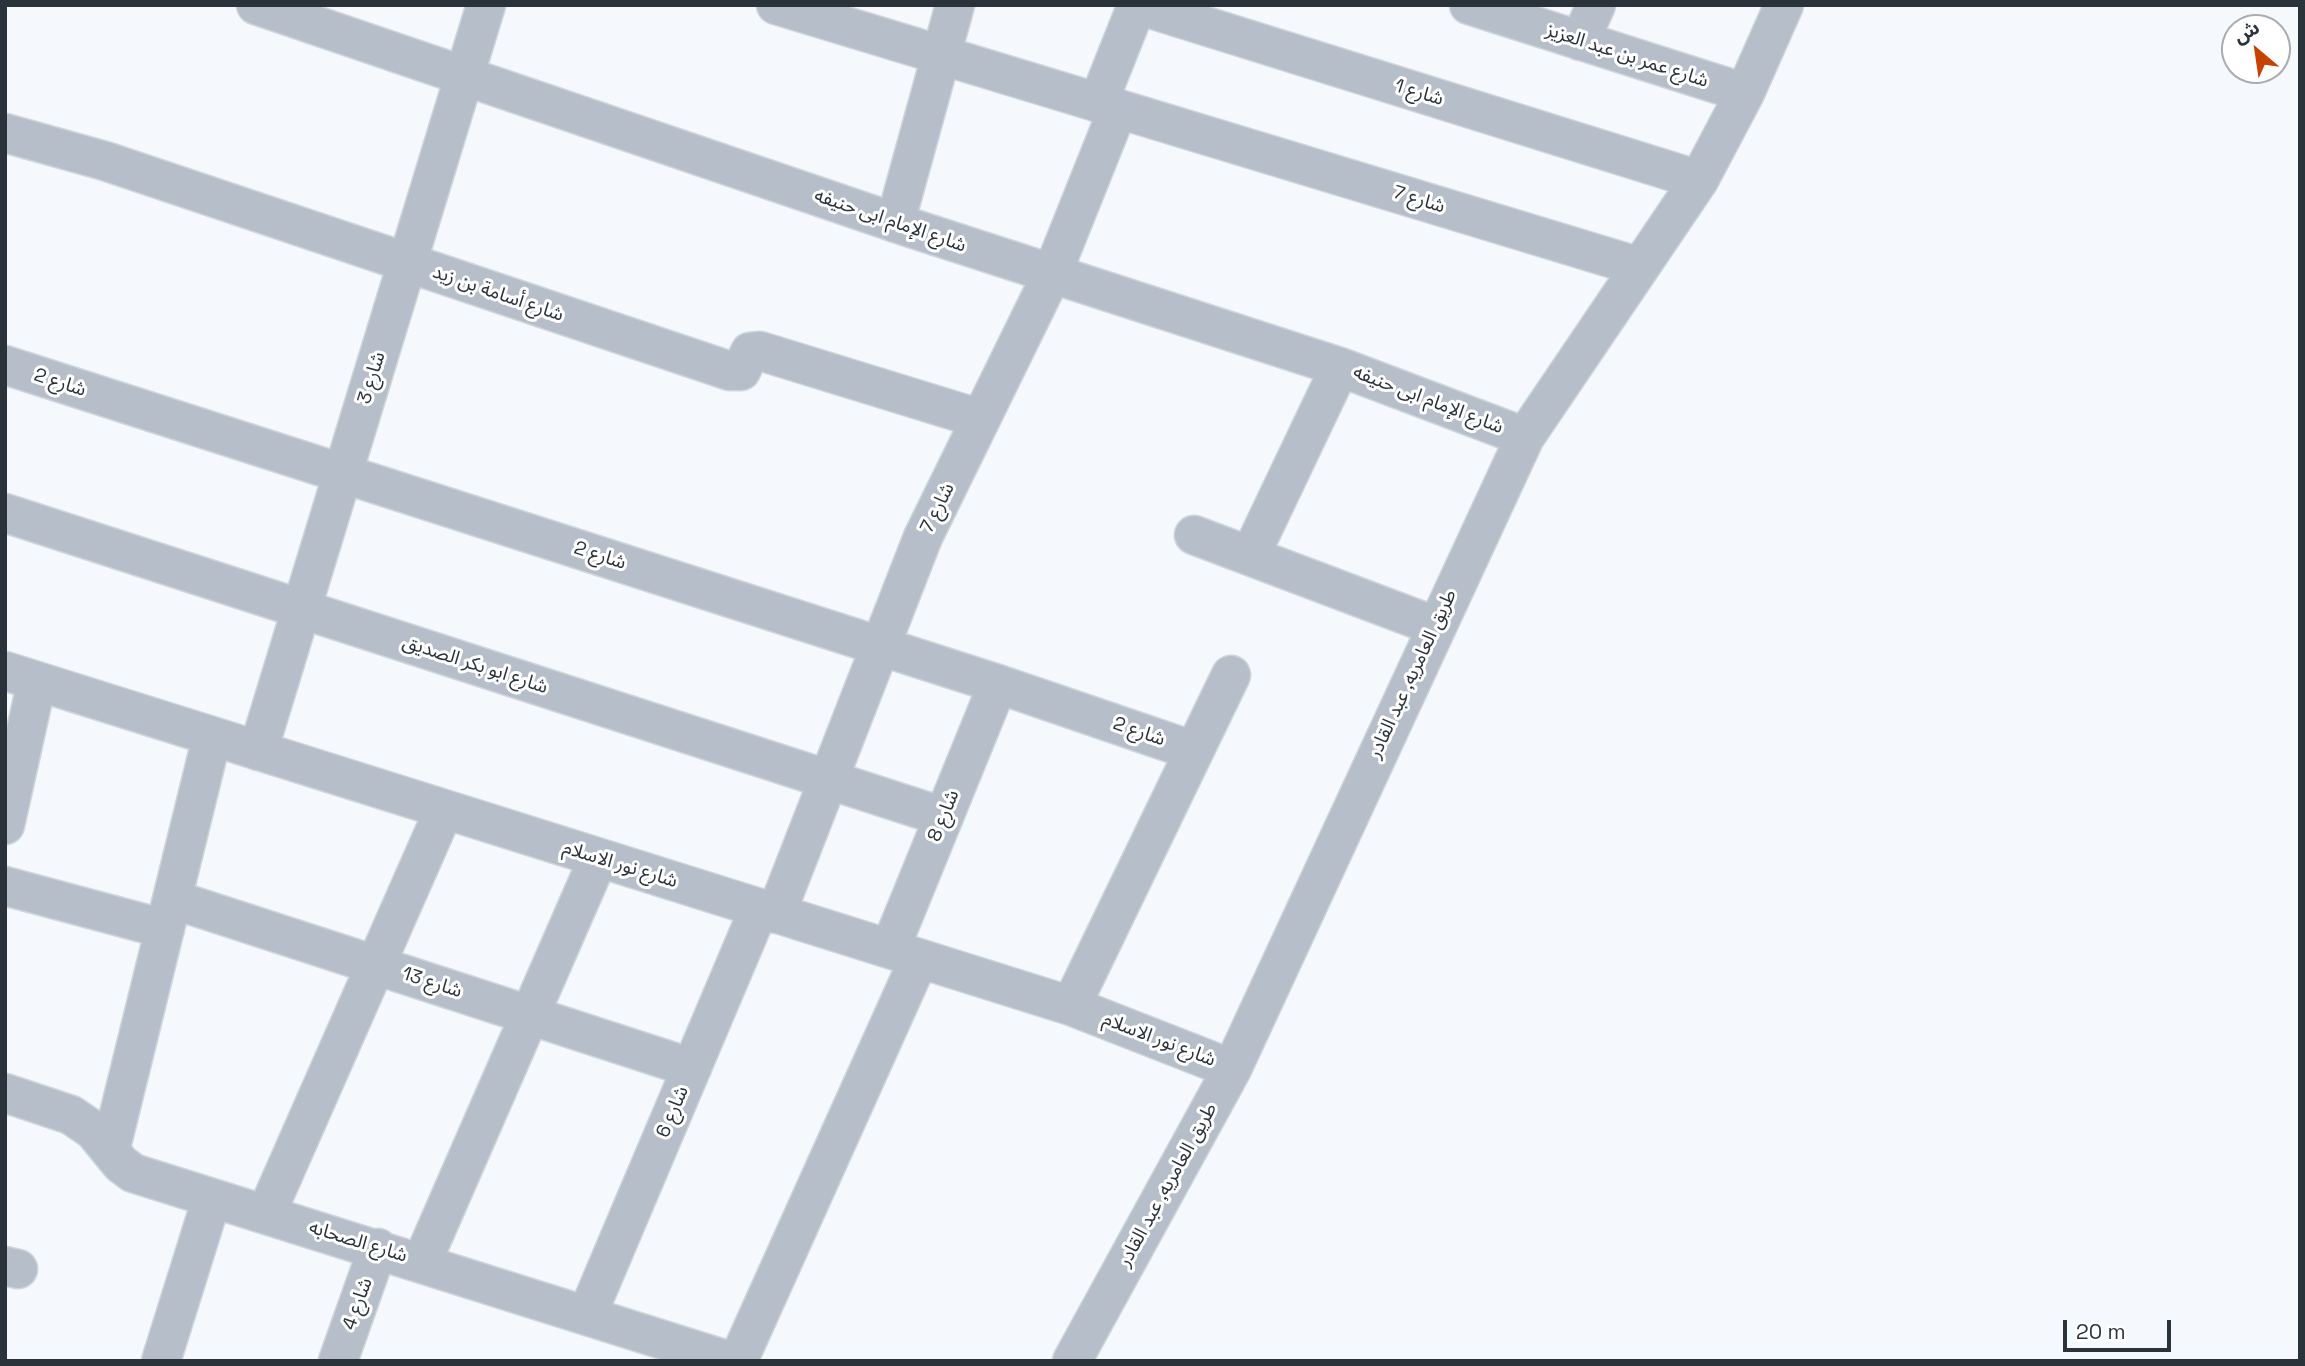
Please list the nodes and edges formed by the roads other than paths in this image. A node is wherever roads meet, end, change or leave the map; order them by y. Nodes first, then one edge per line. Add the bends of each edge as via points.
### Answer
1 (256, 5) edge
2 (486, 5) edge
3 (776, 5) edge
4 (955, 5) edge
5 (1137, 5) edge
6 (1469, 5) edge
7 (1596, 5) edge
8 (1784, 5) edge
9 (1580, 41) junction
10 (941, 55) junction
11 (464, 75) junction
12 (1745, 93) junction
13 (1108, 106) junction
14 (5, 133) edge
15 (1699, 180) junction
16 (895, 223) junction
17 (407, 263) junction
18 (1640, 267) junction
19 (1052, 274) junction
20 (5, 365) edge
21 (1340, 367) junction
22 (981, 419) junction
23 (1525, 437) junction
24 (343, 473) junction
25 (5, 513) edge
26 (1194, 535) dead end
27 (1250, 556) junction
28 (302, 609) junction
29 (1435, 626) junction
30 (881, 646) junction
31 (1231, 675) dead end
32 (21, 676) edge
33 (998, 684) junction
34 (212, 737) junction
35 (258, 751) junction
36 (1194, 751) junction
37 (829, 780) junction
38 (444, 810) junction
39 (944, 817) junction
40 (5, 825) edge
41 (598, 859) junction
42 (5, 886) edge
43 (768, 911) junction
44 (168, 914) junction
45 (905, 954) junction
46 (376, 965) junction
47 (1071, 1006) junction
48 (530, 1015) junction
49 (692, 1068) junction
50 (1232, 1069) junction
51 (5, 1093) edge
52 (110, 1152) junction
53 (212, 1198) junction
54 (267, 1214) junction
55 (378, 1248) junction
56 (422, 1262) junction
57 (587, 1315) junction
58 (634, 1346) edge
59 (161, 1361) edge
60 (338, 1361) edge
61 (730, 1361) edge
62 (737, 1361) edge
63 (1072, 1361) edge

1 - 11 street, شارع الإمام ابى حنيفه
2 - 11 street, شارع 3
3 - 10 street, شارع 7
4 - 10 street
5 - 13 street
5 - 15 street, شارع 1
6 - 9 street, شارع عمر بن عبد العزيز
7 - 9 street
8 - 12 street, طريق العامريه, عبد القادر
9 - 12 street, شارع عمر بن عبد العزيز
10 - 13 street, شارع 7
10 - 16 street
11 - 16 street, شارع الإمام ابى حنيفه
11 - 17 street, شارع 3
12 - 15 street, طريق العامريه, عبد القادر
13 - 18 street, شارع 7
13 - 19 street, شارع 7
14 - 17 street, شارع أسامة بن زيد via 105,160
15 - 18 street, طريق العامريه, عبد القادر
16 - 19 street, شارع الإمام ابى حنيفه
17 - 22 street, شارع أسامة بن زيد via 730,372 741,371 755,351
17 - 24 street, شارع 3
18 - 23 street, طريق العامريه, عبد القادر
19 - 21 street, شارع الإمام ابى حنيفه
19 - 22 street, شارع 7
20 - 24 street, شارع 2
21 - 23 street, شارع الإمام ابى حنيفه
21 - 27 street
22 - 30 street, شارع 7 via 923,537
23 - 29 street, طريق العامريه, عبد القادر
24 - 28 street, شارع 3
24 - 30 street, شارع 2
25 - 28 street, شارع ابو بكر الصديق
26 - 27 street
27 - 29 street
28 - 35 street, شارع 3
28 - 37 street, شارع ابو بكر الصديق
29 - 50 street, طريق العامريه, عبد القادر
30 - 33 street, شارع 2
30 - 37 street, شارع 7
31 - 36 street
32 - 34 street, شارع نور الاسلام
32 - 40 street
33 - 36 street, شارع 2
33 - 39 street, شارع 8
34 - 35 street, شارع نور الاسلام
34 - 44 street
35 - 38 street, شارع نور الاسلام
36 - 47 street
37 - 39 street, شارع ابو بكر الصديق
37 - 43 street, شارع 7
38 - 41 street, شارع نور الاسلام
38 - 46 street
39 - 45 street, شارع 8
41 - 43 street, شارع نور الاسلام
41 - 48 street
42 - 44 street, شارع 13
43 - 45 street, شارع نور الاسلام
43 - 49 street, شارع 6
44 - 46 street, شارع 13
44 - 52 street
45 - 47 street, شارع نور الاسلام
45 - 62 street, شارع 8
46 - 48 street, شارع 13
46 - 54 street
47 - 50 street, شارع نور الاسلام
48 - 49 street, شارع 13
48 - 56 street
49 - 57 street, شارع 6
50 - 63 street, طريق العامريه, عبد القادر
51 - 52 street, شارع الصحابه via 71,1115 93,1130
52 - 53 street, شارع الصحابه via 133,1173
53 - 54 street, شارع الصحابه
53 - 59 street
54 - 55 street, شارع الصحابه
55 - 56 street, شارع الصحابه
55 - 60 street, شارع 4
56 - 57 street, شارع الصحابه
57 - 58 street, شارع الصحابه
58 - 61 street, شارع الصحابه

